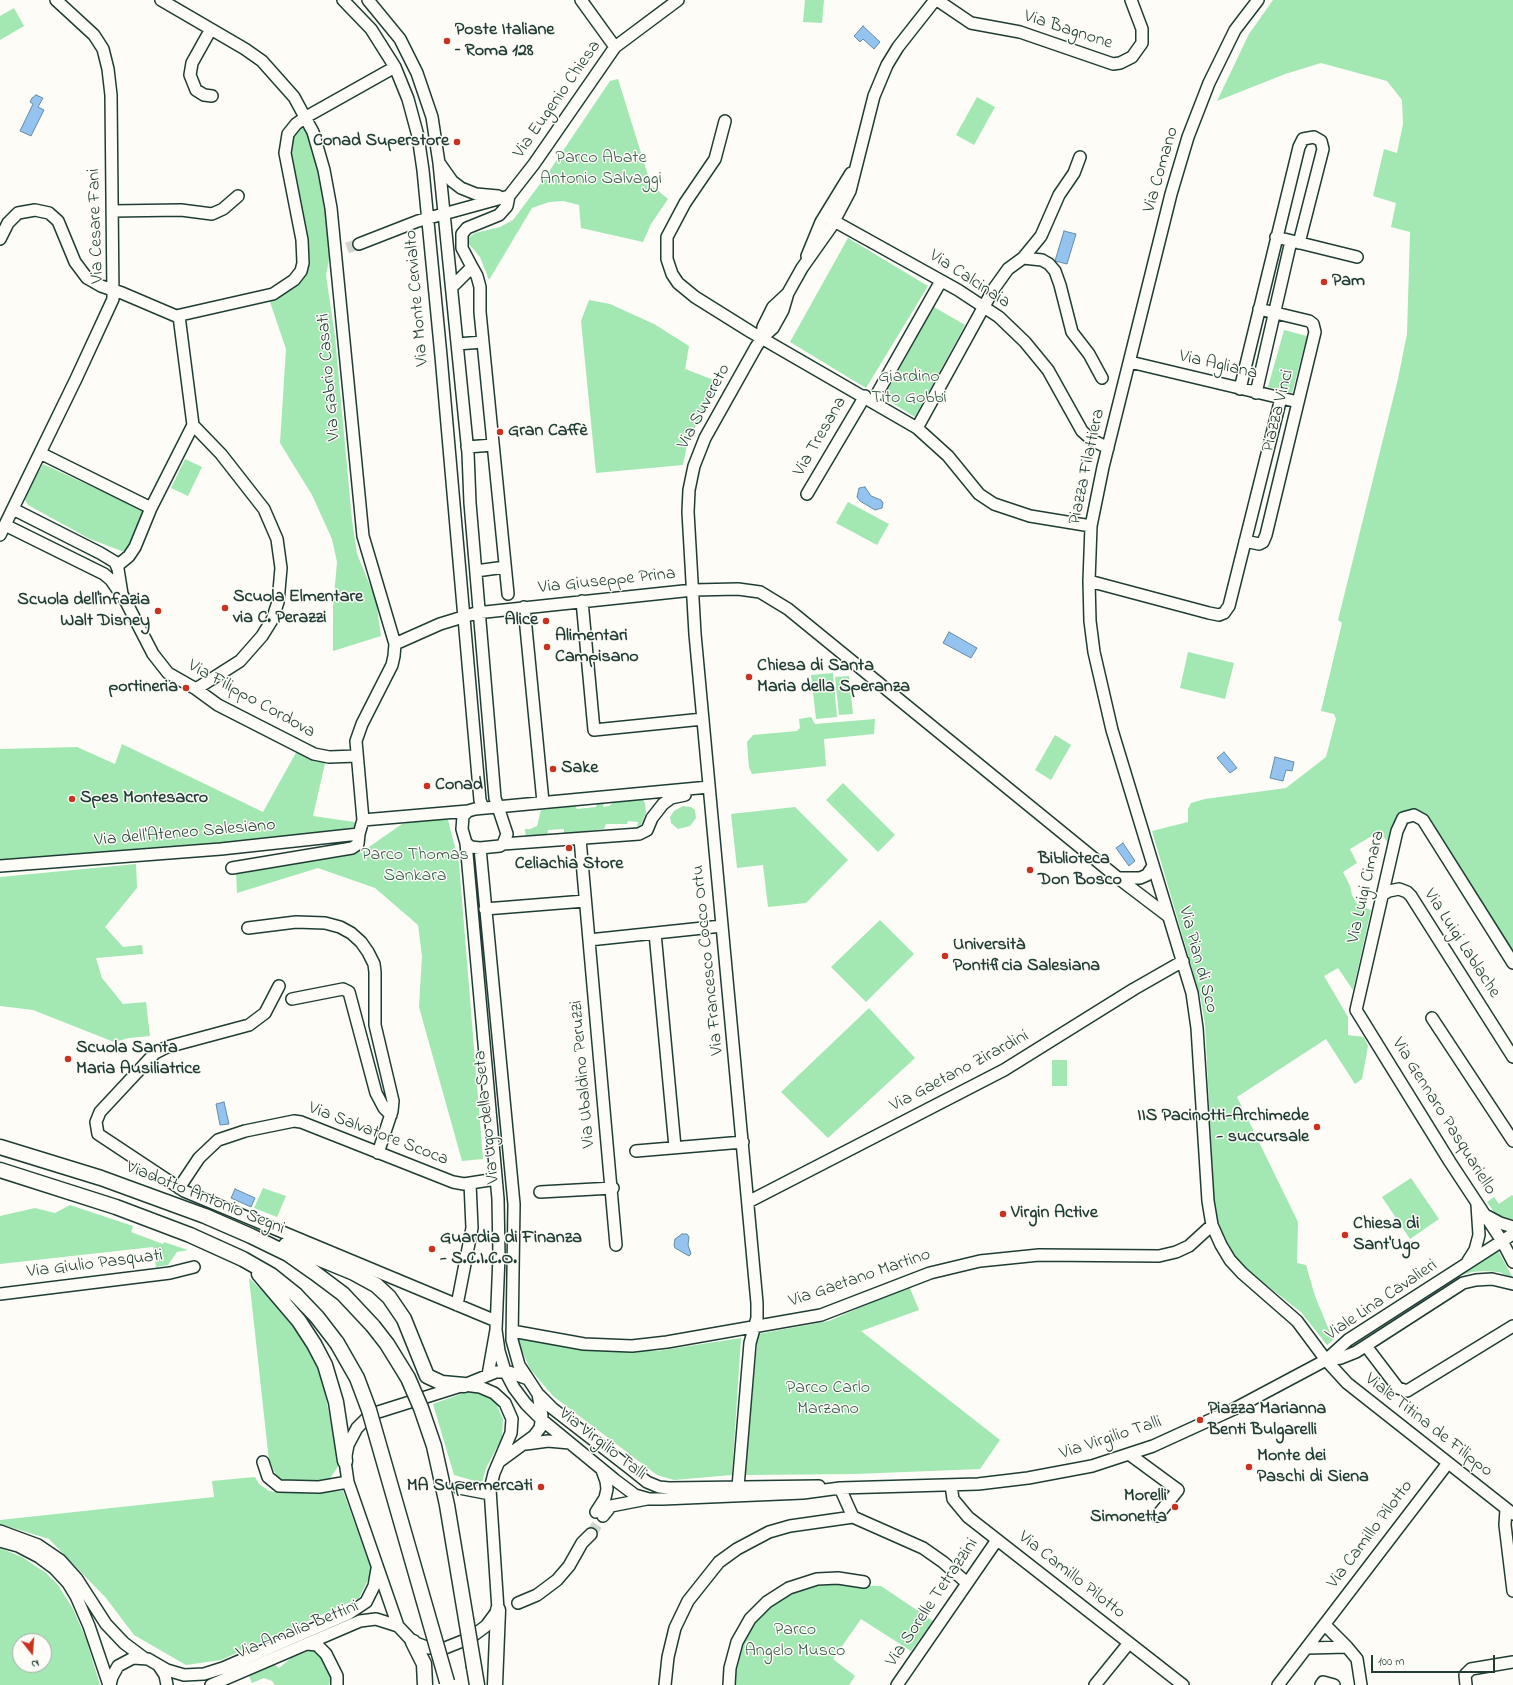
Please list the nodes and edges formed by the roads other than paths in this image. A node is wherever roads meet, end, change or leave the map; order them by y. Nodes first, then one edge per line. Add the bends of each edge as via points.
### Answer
1 (56, 0) edge
2 (161, 0) edge
3 (343, 0) edge
4 (368, 0) edge
5 (581, 0) edge
6 (678, 0) edge
7 (936, 0) edge
8 (1131, 0) edge
9 (1258, 0) edge
10 (211, 29) junction
11 (615, 47) junction
12 (394, 67) junction
13 (212, 96) dead end
14 (306, 117) junction
15 (725, 121) dead end
16 (1080, 157) dead end
17 (439, 163) junction
18 (238, 196) dead end
19 (509, 196) junction
20 (112, 211) junction
21 (444, 214) junction
22 (427, 218) junction
23 (830, 218) junction
24 (1276, 237) junction
25 (0, 239) edge
26 (1295, 242) junction
27 (359, 244) tunnel mouth
28 (347, 248) tunnel mouth
29 (336, 252) junction
30 (1357, 257) dead end
31 (1023, 258) junction
32 (472, 267) junction
33 (941, 280) junction
34 (452, 287) junction
35 (113, 290) junction
36 (984, 306) junction
37 (1259, 309) junction
38 (1275, 312) junction
39 (179, 316) junction
40 (762, 338) junction
41 (483, 342) junction
42 (457, 344) junction
43 (1130, 362) junction
44 (1102, 378) dead end
45 (1240, 389) junction
46 (1256, 393) junction
47 (1281, 398) junction
48 (869, 399) junction
49 (1298, 402) junction
50 (193, 425) junction
51 (917, 428) junction
52 (493, 445) junction
53 (467, 447) junction
54 (1108, 448) junction
55 (40, 453) junction
56 (807, 494) dead end
57 (152, 508) junction
58 (13, 509) junction
59 (28, 517) junction
60 (4, 520) edge
61 (1091, 526) junction
62 (20, 532) junction
63 (0, 535) edge
64 (1245, 541) junction
65 (107, 557) junction
66 (117, 566) junction
67 (505, 568) junction
68 (99, 571) junction
69 (476, 571) junction
70 (1089, 581) junction
71 (693, 590) junction
72 (122, 594) junction
73 (508, 594) dead end
74 (582, 601) junction
75 (524, 607) junction
76 (479, 612) junction
77 (464, 615) junction
78 (395, 644) junction
79 (196, 689) junction
80 (703, 719) junction
81 (357, 756) junction
82 (710, 790) junction
83 (652, 792) junction
84 (543, 802) junction
85 (499, 807) junction
86 (483, 808) junction
87 (468, 811) junction
88 (652, 818) junction
89 (363, 820) junction
90 (360, 834) junction
91 (580, 839) junction
92 (466, 843) junction
93 (504, 844) junction
94 (480, 848) junction
95 (0, 866) edge
96 (1154, 866) junction
97 (232, 868) dead end
98 (1118, 878) junction
99 (1382, 895) junction
100 (585, 900) junction
101 (485, 909) junction
102 (1168, 916) junction
103 (722, 926) junction
104 (248, 928) dead end
105 (655, 933) junction
106 (589, 940) junction
107 (1183, 961) junction
108 (1513, 963) edge
109 (279, 986) dead end
110 (292, 999) dead end
111 (1356, 1010) joint
112 (1432, 1018) dead end
113 (1513, 1057) edge
114 (391, 1115) junction
115 (1513, 1141) edge
116 (743, 1142) junction
117 (0, 1147) edge
118 (675, 1147) junction
119 (636, 1151) dead end
120 (378, 1152) junction
121 (0, 1170) edge
122 (496, 1179) junction
123 (470, 1183) junction
124 (179, 1188) junction
125 (613, 1188) junction
126 (540, 1192) dead end
127 (748, 1202) junction
128 (1477, 1203) junction
129 (1485, 1215) junction
130 (1212, 1225) junction
131 (1513, 1227) edge
132 (242, 1232) junction
133 (1513, 1234) edge
134 (1502, 1241) junction
135 (616, 1245) dead end
136 (243, 1259) junction
137 (1513, 1262) edge
138 (1465, 1265) junction
139 (194, 1267) dead end
140 (1513, 1284) edge
141 (0, 1294) edge
142 (458, 1305) junction
143 (496, 1326) junction
144 (754, 1326) junction
145 (1513, 1326) edge
146 (512, 1331) junction
147 (1366, 1346) junction
148 (1326, 1360) junction
149 (505, 1371) junction
150 (488, 1375) junction
151 (528, 1379) junction
152 (464, 1385) junction
153 (538, 1394) junction
154 (542, 1420) junction
155 (570, 1443) junction
156 (520, 1447) junction
157 (1129, 1454) junction
158 (345, 1461) junction
159 (500, 1461) junction
160 (263, 1462) dead end
161 (1448, 1463) junction
162 (600, 1467) junction
163 (632, 1470) junction
164 (348, 1482) junction
165 (951, 1485) junction
166 (738, 1487) junction
167 (459, 1488) dead end
168 (840, 1488) junction
169 (626, 1489) junction
170 (490, 1494) junction
171 (649, 1499) junction
172 (611, 1506) junction
173 (1510, 1511) edge
174 (1157, 1516) dead end
175 (853, 1517) junction
176 (0, 1531) edge
177 (588, 1532) tunnel mouth
178 (997, 1540) junction
179 (0, 1541) edge
180 (377, 1567) junction
181 (864, 1582) dead end
182 (967, 1583) junction
183 (1513, 1591) edge
184 (518, 1603) dead end
185 (498, 1610) junction
186 (1325, 1625) junction
187 (398, 1626) junction
188 (331, 1633) junction
189 (413, 1642) junction
190 (1129, 1643) junction
191 (307, 1644) junction
192 (1347, 1647) junction
193 (1308, 1648) junction
194 (144, 1658) junction
195 (330, 1658) junction
196 (1513, 1662) edge
197 (158, 1665) junction
198 (448, 1683) edge
199 (110, 1685) edge
200 (167, 1685) edge
201 (211, 1685) edge
202 (337, 1685) edge
203 (425, 1685) edge
204 (477, 1685) edge
205 (495, 1685) edge
206 (665, 1685) edge
207 (729, 1685) edge
208 (897, 1685) edge
209 (1095, 1685) edge
210 (1183, 1685) edge
211 (1278, 1685) edge
212 (1321, 1685) edge
213 (1334, 1685) edge
214 (1361, 1685) edge
215 (1466, 1685) edge

1 - 20 street, Via Cesare Fani via 94,35 105,55 111,95
2 - 10 street, Via Gabrio Casati
3 - 12 street, Via Monte Cervialto via 371,29
4 - 17 street, Via Monte Cervialto via 400,39 417,73 433,122
5 - 11 street
6 - 11 street, Via Eugenio Chiesa
7 - 8 street, Via Bagnone via 971,23 1020,32 1113,64 1132,57 1142,43 1142,29
7 - 23 street, Via Suvereto via 898,47 884,71 874,96 850,192
9 - 43 street, Via Comano via 1232,36 1209,83 1188,137 1170,194
10 - 13 street via 192,63 190,75 196,90
10 - 14 street, Via Gabrio Casati via 254,55 270,68 292,94
11 - 19 street, Via Eugenio Chiesa
12 - 14 street
12 - 22 street, Via Monte Cervialto via 408,99 417,130
14 - 29 street, Via Gabrio Casati via 324,170
14 - 39 street via 292,128 285,146 303,245 303,263 299,274 285,287 271,294
15 - 40 street via 715,159 669,230 666,259 674,278 684,289
16 - 31 street via 1074,173 1059,195 1041,236
17 - 19 street via 453,182 466,190 482,195
17 - 21 street, Via Monte Cervialto
18 - 20 street via 223,209 212,214 181,210
19 - 21 street
19 - 32 street, Via Eugenio Chiesa via 507,206 499,215 471,227 462,234 462,248
20 - 35 street, Via Cesare Fani
21 - 22 street
21 - 34 street, Via Monte Cervialto
22 - 27 street
22 - 77 street, Via Monte Cervialto
23 - 33 street, Via Calcinaia
23 - 40 street, Via Suvereto via 788,293 773,307 763,327
24 - 26 street
24 - 26 street via 1300,144 1306,138 1314,137 1321,141 1323,149
24 - 37 street
25 - 35 street via 8,223 18,213 35,210 49,213 58,221 70,254 80,270 94,283
26 - 30 street
26 - 38 street
28 - 29 street
29 - 78 street, Via Gabrio Casati via 363,536
31 - 36 street via 1004,274
31 - 44 street via 1042,260 1055,271 1072,332 1089,354
32 - 34 street
32 - 41 street via 479,282
33 - 36 street, Via Calcinaia
33 - 48 street, Via Tresana
34 - 42 street, Via Monte Cervialto
35 - 39 street, Via Cesare Fani
35 - 55 street via 110,308
36 - 51 street
36 - 54 street, Via Calcinaia via 1000,317 1037,355 1059,387 1082,431 1092,440
37 - 38 street, Piazza Vinci
37 - 45 street
38 - 46 street
38 - 49 street, Piazza Vinci via 1309,321 1315,329
39 - 50 street
40 - 48 street
40 - 71 street, Via Suvereto via 705,438 694,466 688,508
41 - 42 street, Via Monte Cervialto
41 - 52 street
42 - 53 street, Via Monte Cervialto
43 - 45 street, Via Agliana
43 - 54 street, Piazza Filattiera
45 - 46 street, Via Agliana
46 - 47 street, Via Agliana
47 - 49 street, Via Agliana
47 - 64 street, Piazza Vinci
48 - 51 street
48 - 56 street, Via Tresana
49 - 64 street, Piazza Vinci via 1265,539 1259,544
50 - 57 street
50 - 79 street via 221,454 264,509 277,539 282,574 274,614 258,642 240,661
51 - 61 street via 936,444 980,494 994,504 1030,516
52 - 53 street
52 - 67 street
53 - 69 street, Via Monte Cervialto
54 - 61 street, Piazza Filattiera
55 - 57 street
55 - 58 street
57 - 66 street via 135,547
58 - 59 street
58 - 60 street
59 - 62 street via 21,525
59 - 65 street
60 - 62 street
60 - 63 street
61 - 70 street, Piazza Filattiera
62 - 68 street
64 - 70 street, Piazza Vinci via 1229,606 1224,613 1217,615
65 - 66 street
65 - 68 street via 107,565
66 - 72 street, Via Filippo Cordova
67 - 69 street
67 - 73 street
68 - 72 street via 109,578
69 - 76 street, Via Monte Cervialto
70 - 96 street, Via Pian di Sco via 1091,630 1100,680 1120,759
71 - 74 street, Via Giuseppe Prina
71 - 80 street, Via Francesco Cocco Ortu
71 - 98 street, Via Giuseppe Prina via 748,590 760,592 776,600
72 - 79 street, Via Filippo Cordova via 162,668
74 - 75 street, Via Giuseppe Prina
74 - 80 street via 594,730
75 - 76 street, Via Giuseppe Prina
75 - 84 street
76 - 77 street, Via Giuseppe Prina
76 - 85 street, Via Monte Cervialto via 496,798
77 - 78 street, Via Giuseppe Prina
77 - 86 street, Via Monte Cervialto via 480,800
78 - 81 street, Via Gabrio Casati via 393,662 357,736
79 - 81 street, Via Filippo Cordova via 218,705 314,754 329,757
80 - 82 street, Via Francesco Cocco Ortu
81 - 89 street, Via Gabrio Casati
82 - 83 street
82 - 88 street via 671,798
82 - 103 street, Via Francesco Cocco Ortu
83 - 84 street
83 - 88 street
84 - 85 street
85 - 86 street
85 - 93 street via 507,830
86 - 87 street
87 - 89 street
87 - 92 street via 463,816 462,824
88 - 91 street via 647,830 642,833
89 - 90 street
90 - 95 street, Via dell'Ateneo Salesiano via 221,850
90 - 97 street via 358,844 352,848
91 - 93 street
91 - 100 street, Via Ubaldino Peruzzi
92 - 94 street via 471,847
92 - 122 street, Via Ugo della Seta
93 - 94 street
94 - 101 street, Via Ugo della Seta
96 - 98 street via 1147,875 1140,878
96 - 102 street, Via Pian di Sco
98 - 102 street, Via Giuseppe Prina
99 - 108 street, Via Luigi Cimara via 1399,824 1407,816 1417,816 1426,824
99 - 111 street, Via Luigi Cimara
99 - 113 street, Via Luigi Lablache via 1399,889 1411,896
100 - 101 street
100 - 106 street, Via Ubaldino Peruzzi
101 - 146 street, Via Ugo della Seta via 514,1204
102 - 107 street, Via Pian di Sco
103 - 105 street
103 - 116 street, Via Francesco Cocco Ortu
104 - 114 street via 301,921 325,923 346,930 364,946 374,964 375,1025 393,1101
105 - 106 street
105 - 118 street
106 - 125 street, Via Ubaldino Peruzzi
107 - 127 street, Via Gaetano Zirardini via 1004,1070
107 - 130 street, Via Pian di Sco via 1197,1022 1206,1176
109 - 124 street via 265,1013 249,1025 167,1047 154,1053 100,1112 96,1129 102,1138
110 - 114 street via 343,989 349,992 376,1093
111 - 128 street, Via Gennaro Pasquariello
112 - 115 street
114 - 120 street
116 - 118 street
116 - 127 street, Via Francesco Cocco Ortu
117 - 132 main road, Viadotto Antonio Segni via 101,1178
118 - 119 street
120 - 123 street, Via Salvatore Scoca via 453,1182
120 - 124 street, Via Salvatore Scoca via 294,1120 218,1140 199,1158
121 - 136 main road via 116,1207
122 - 123 street, Via Salvatore Scoca
122 - 143 street, Via Ugo della Seta via 499,1256
123 - 142 street via 472,1228
124 - 142 street
125 - 126 street
125 - 135 street, Via Ubaldino Peruzzi
127 - 144 street, Via Francesco Cocco Ortu via 757,1296
128 - 129 street, Via Gennaro Pasquariello
128 - 138 street via 1479,1235 1475,1250
129 - 131 street
129 - 134 street, Via Gennaro Pasquariello
130 - 144 street, Via Gaetano Martino via 1189,1246 1164,1255 1039,1255 980,1261 930,1273 821,1314 789,1322
130 - 148 street, Via Pian di Sco via 1224,1252 1235,1266 1292,1315
132 - 152 main road via 287,1246 354,1272 371,1282 386,1294 399,1310 427,1376 439,1382
132 - 204 main road, Viadotto Antonio Segni, bridge via 303,1263 343,1294 373,1326 398,1362 421,1408 438,1462
133 - 134 street, Viale Lina Cavalieri
134 - 137 street, Via Gennaro Pasquariello
134 - 138 street, Viale Lina Cavalieri
136 - 158 main road via 294,1315 319,1354 336,1402
136 - 198 main road, bridge via 274,1278 301,1300 337,1343 357,1378 368,1406
138 - 148 street, Viale Lina Cavalieri via 1348,1340
139 - 141 street, Via Giulio Pasquati via 170,1273
140 - 147 street, Viale Lina Cavalieri via 1492,1279 1464,1283
142 - 143 street
143 - 149 street, Via Virgilio Talli
143 - 150 street
144 - 146 street, Via Gaetano Martino via 632,1346 584,1344
144 - 166 street, Via Francesco Cocco Ortu via 750,1343
145 - 147 street via 1407,1391 1398,1388
146 - 151 street, Via Ugo della Seta via 517,1362
147 - 148 street, Viale Lina Cavalieri via 1347,1356
148 - 157 street, Via Virgilio Talli via 1234,1409 1153,1446
148 - 161 street, Viale Titina de Filippo via 1351,1387
149 - 150 street
149 - 151 street
149 - 154 street, Via Virgilio Talli via 520,1397
150 - 152 street
151 - 153 street, Via Ugo della Seta
152 - 158 street via 368,1417 352,1436
152 - 159 street via 489,1390 501,1398 508,1408 512,1429
153 - 154 street
153 - 163 street, Via Virgilio Talli via 552,1408
154 - 155 street, Via Virgilio Talli
154 - 156 street via 536,1434
155 - 156 street via 542,1441
155 - 162 street, Via Virgilio Talli
156 - 159 street
157 - 165 street, Via Virgilio Talli via 1087,1468 998,1482
157 - 174 street via 1178,1490
158 - 164 street
159 - 170 street
160 - 164 street via 268,1477 279,1486 319,1487
161 - 173 street, Viale Titina de Filippo
161 - 186 street, Via Camillo Pilotto
162 - 169 street, Via Virgilio Talli
162 - 172 street via 607,1489 600,1514
163 - 166 street, Via Virgilio Talli via 651,1484 664,1488
163 - 169 street via 633,1478
164 - 180 street
165 - 168 street, Via Virgilio Talli
165 - 178 street, Via Camillo Pilotto via 953,1499 960,1510
166 - 168 street, Via Virgilio Talli via 804,1485
167 - 170 street
168 - 171 street, Via Virgilio Talli via 797,1494
168 - 175 street
169 - 171 street, Via Virgilio Talli
169 - 172 street
170 - 185 street
171 - 172 street
173 - 183 street via 1505,1525
175 - 182 street via 928,1551
175 - 206 street via 790,1526 769,1532 719,1562 698,1586 679,1617 668,1657
176 - 194 street via 38,1545 60,1560 77,1579 106,1624 124,1643
177 - 184 street via 569,1566 557,1580 537,1595
178 - 182 street, Via Sorelle Tetrazzini
178 - 190 street, Via Camillo Pilotto
179 - 199 street via 18,1546 39,1557 66,1580 87,1621
180 - 187 street
180 - 197 street via 369,1597 364,1605 353,1612 209,1673 186,1676
181 - 207 street via 838,1578 817,1580 789,1588 767,1602 750,1619 737,1642 730,1668
182 - 208 street, Via Sorelle Tetrazzini
185 - 189 street via 479,1632 456,1644 432,1649
185 - 205 main road
186 - 192 street
186 - 193 street, Via Camillo Pilotto
187 - 188 street, Via Amalia Bettini via 382,1620 367,1619
187 - 189 street
188 - 191 street, Via Amalia Bettini
188 - 195 street via 328,1645
189 - 203 main road via 424,1664
190 - 209 street
190 - 210 street, Via Camillo Pilotto
191 - 195 street via 319,1646
191 - 201 street, Via Amalia Bettini
192 - 193 street
192 - 214 street via 1357,1659
193 - 211 street, Via Camillo Pilotto
194 - 197 street
194 - 199 street via 133,1658 122,1663 114,1672
195 - 202 street via 337,1676
196 - 215 street via 1471,1669 1465,1675
197 - 200 street via 165,1675
212 - 213 street via 1323,1682

